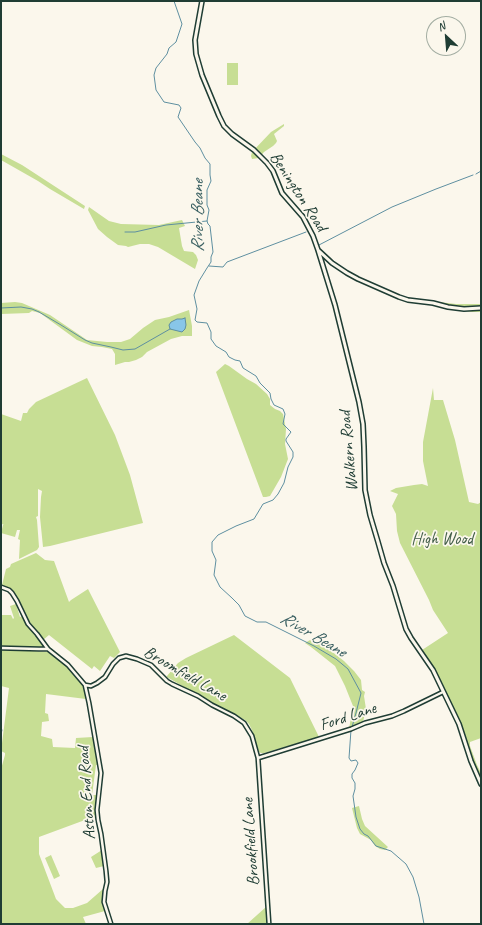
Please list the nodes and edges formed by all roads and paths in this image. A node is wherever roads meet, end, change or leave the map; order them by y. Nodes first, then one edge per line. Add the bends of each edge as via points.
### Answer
1 (202, 1) edge
2 (318, 250) junction
3 (481, 308) edge
4 (1, 587) edge
5 (1, 648) edge
6 (48, 649) junction
7 (85, 684) junction
8 (443, 692) junction
9 (258, 758) junction
10 (481, 784) edge
11 (111, 924) edge
12 (269, 924) edge

1 - 2 street, Benington Road via 195,40 197,59 219,116 226,128 254,150 273,171 282,193 303,217
2 - 3 street via 347,273 399,297 448,307
2 - 8 street, Walkern Road via 335,305 359,402 363,424 365,490 370,516 406,629 433,670
4 - 6 street via 12,592 28,624
5 - 6 street
6 - 7 street via 68,664
7 - 9 street, Broomfield Lane via 91,686 97,683 122,657 143,660 167,681 242,721 252,736
7 - 11 street, Aston End Road via 101,774 97,810 107,876 104,902
8 - 9 street, Ford Lane via 392,716
8 - 10 street, Walkern Road via 459,724
9 - 12 street, Brookfield Lane

